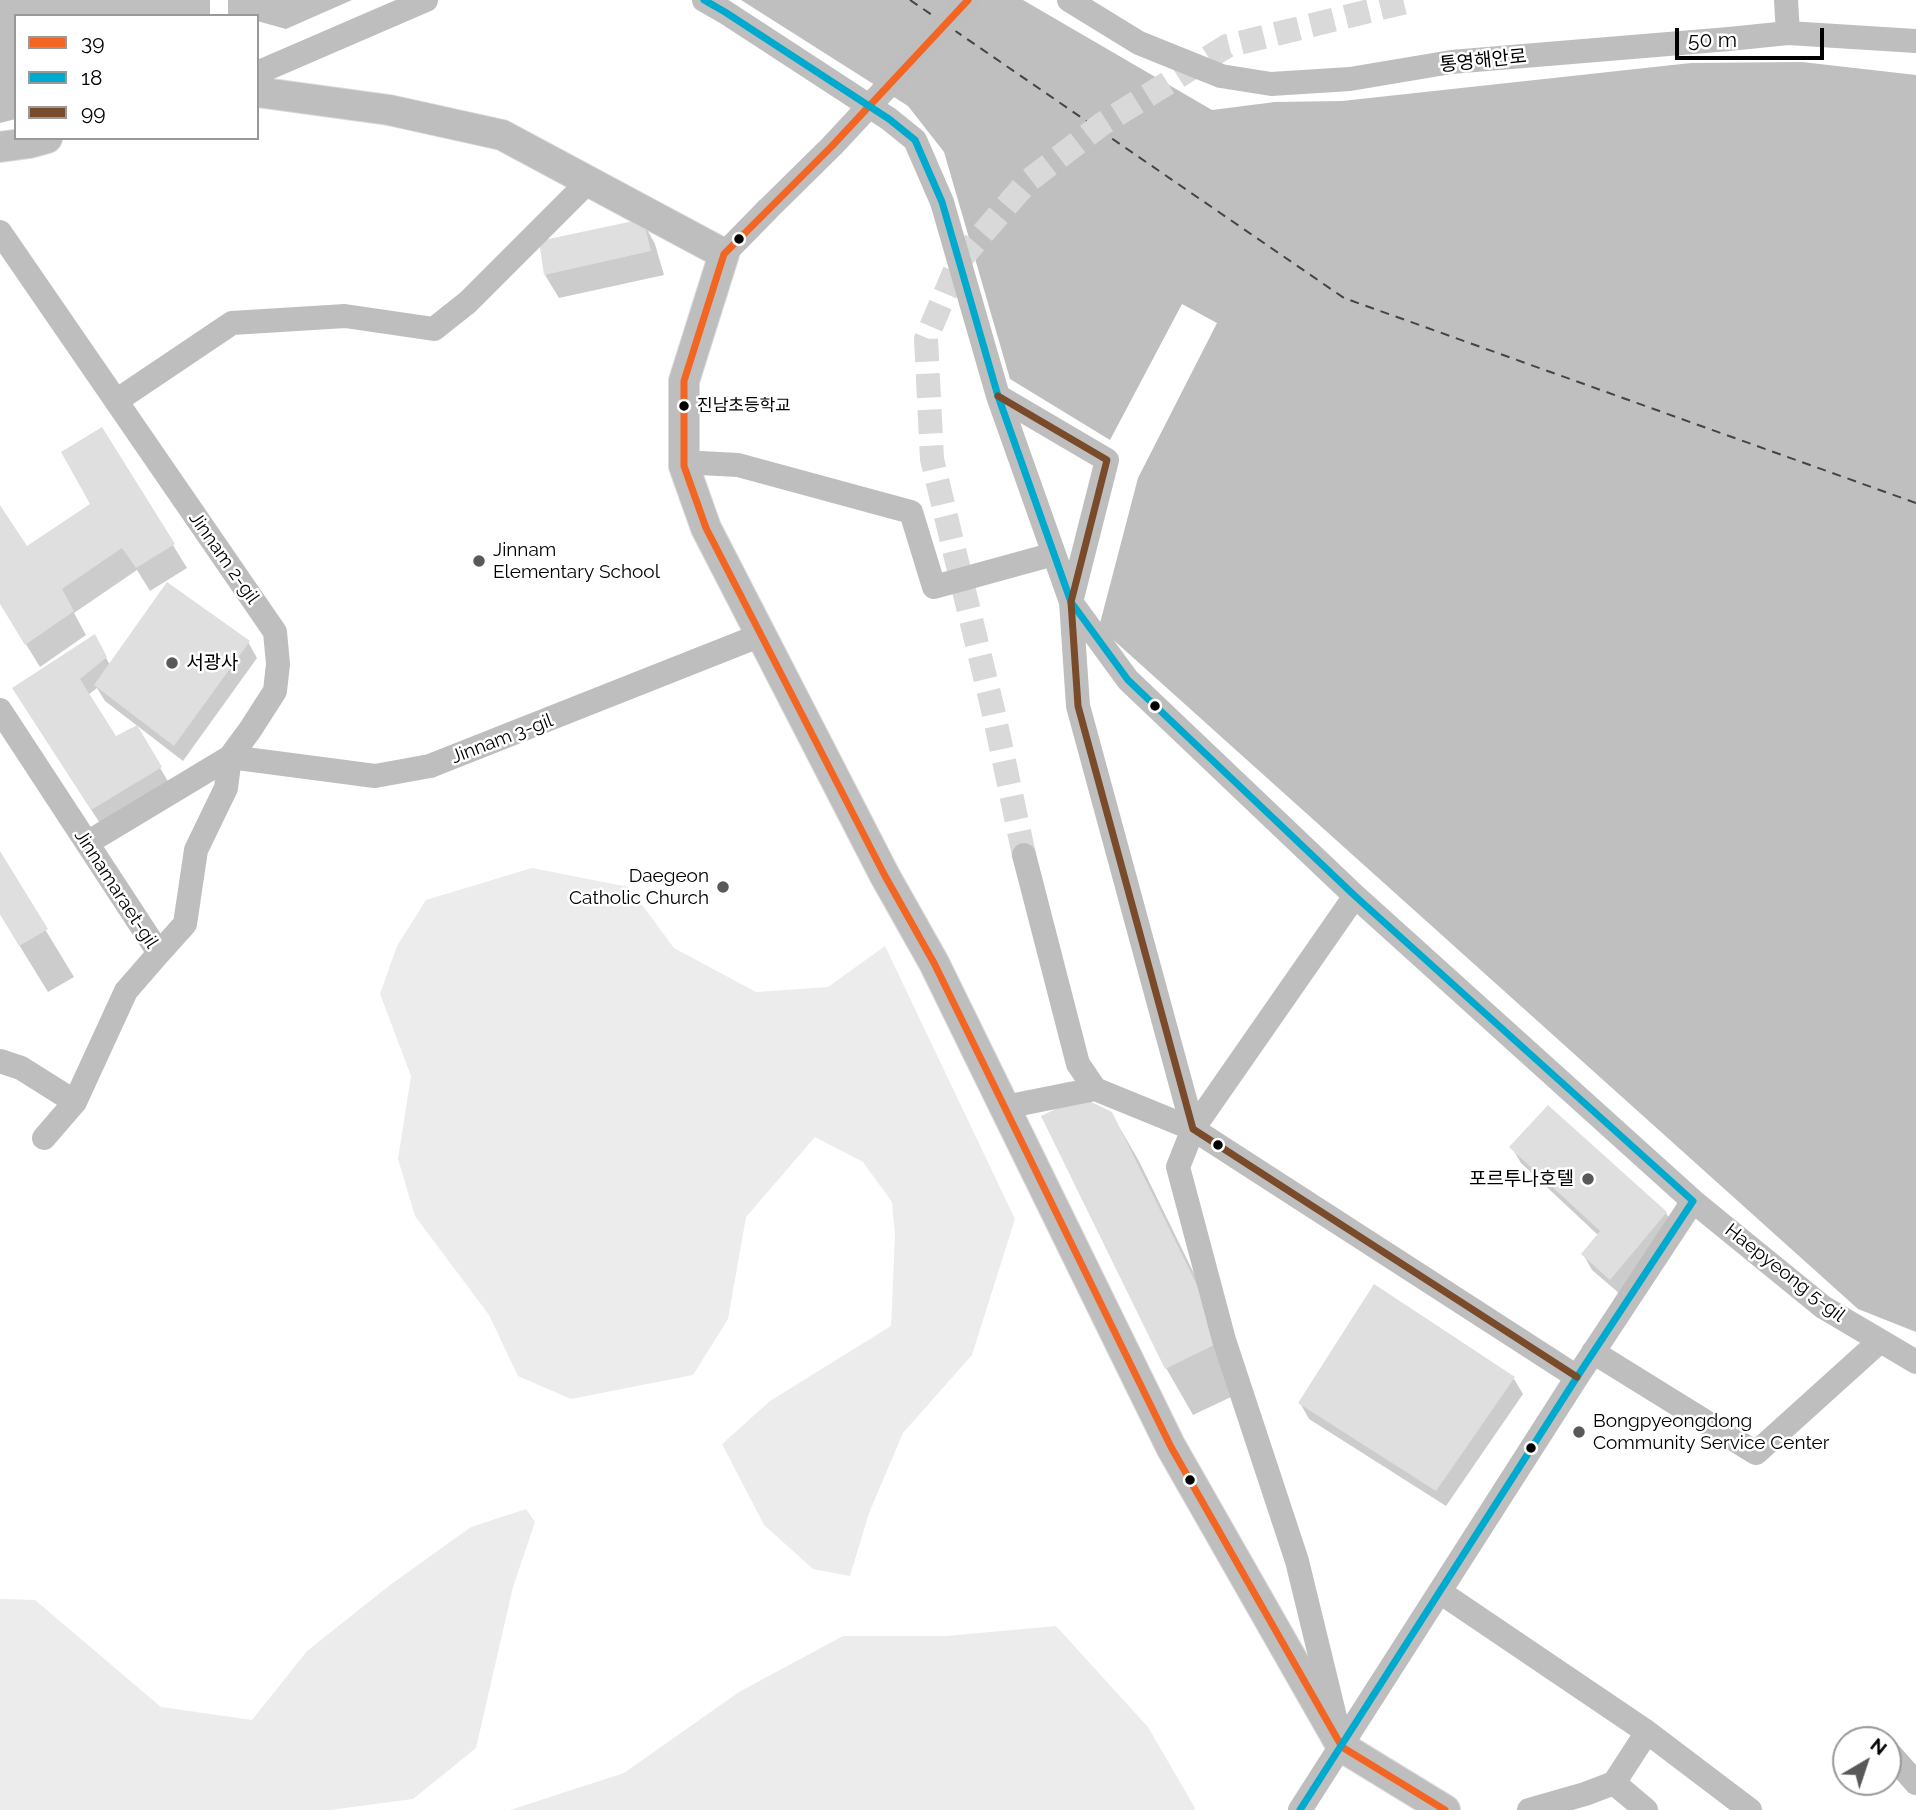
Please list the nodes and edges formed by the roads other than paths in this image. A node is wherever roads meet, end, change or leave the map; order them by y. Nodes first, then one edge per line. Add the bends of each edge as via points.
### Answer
1 (426, 0) edge
2 (704, 0) edge
3 (968, 0) edge
4 (1069, 0) edge
5 (1786, 0) edge
6 (1788, 33) junction
7 (1916, 41) edge
8 (259, 72) edge
9 (259, 92) edge
10 (41, 140) edge
11 (0, 147) edge
12 (588, 182) junction
13 (0, 232) edge
14 (724, 254) junction
15 (998, 396) junction
16 (116, 401) junction
17 (684, 466) junction
18 (1054, 554) junction
19 (1071, 602) junction
20 (761, 635) junction
21 (0, 710) edge
22 (230, 757) junction
23 (87, 843) junction
24 (1024, 855) tunnel mouth
25 (1355, 896) junction
26 (159, 953) junction
27 (0, 1061) edge
28 (1095, 1089) junction
29 (75, 1102) junction
30 (1005, 1107) junction
31 (1193, 1129) junction
32 (44, 1138) dead end
33 (1693, 1201) junction
34 (1880, 1341) junction
35 (1593, 1352) junction
36 (1916, 1362) edge
37 (1577, 1377) junction
38 (1440, 1592) junction
39 (1647, 1732) junction
40 (1342, 1746) junction
41 (1902, 1767) edge
42 (1614, 1783) junction
43 (1916, 1783) edge
44 (1300, 1810) edge
45 (1445, 1810) edge
46 (1529, 1810) edge
47 (1646, 1810) edge
48 (1750, 1810) edge

1 - 8 street
2 - 15 street via 889,118 915,140 942,202
3 - 14 street, bridge
4 - 6 street, 통영해안로 via 1139,43 1221,76 1271,84 1350,79 1451,62
5 - 6 street
6 - 7 street, 통영해안로
9 - 12 main road via 389,110 502,135
10 - 11 main road
12 - 14 main road
12 - 16 street via 468,302 434,329 345,316 232,323
13 - 16 street, Jinnam 2-gil
14 - 17 main road via 684,381
15 - 18 street
15 - 19 street via 1107,460
16 - 22 street, Jinnam 2-gil via 275,632 275,691
17 - 18 street via 738,465 911,512 934,587
17 - 20 main road via 706,528
18 - 19 street
19 - 25 street, Haepyeong 5-gil via 1128,680
19 - 31 street via 1078,706
20 - 22 street, Jinnam 3-gil via 430,766 375,776
20 - 30 main road
21 - 23 street, Jinnamaraet-gil
22 - 23 street, Jinnam 2-gil
22 - 26 street via 226,788 196,850 185,924
23 - 26 street, Jinnamaraet-gil
24 - 28 street via 1078,1064
25 - 31 street
25 - 33 street, Haepyeong 5-gil
26 - 29 street, Jinnamaraet-gil via 126,991
27 - 29 street via 21,1068
28 - 30 street
28 - 31 street
29 - 32 street, Jinnamaraet-gil
30 - 40 main road via 1171,1447
31 - 37 street
31 - 40 street via 1178,1167 1224,1340 1297,1561
33 - 34 street, Haepyeong 5-gil via 1823,1307
33 - 35 street
34 - 35 street via 1756,1452
34 - 36 street, Haepyeong 5-gil
35 - 37 street
37 - 38 street
38 - 39 street
38 - 40 street
39 - 42 street
39 - 48 street
40 - 44 street
40 - 45 main road
41 - 43 street
42 - 46 street
42 - 47 street

